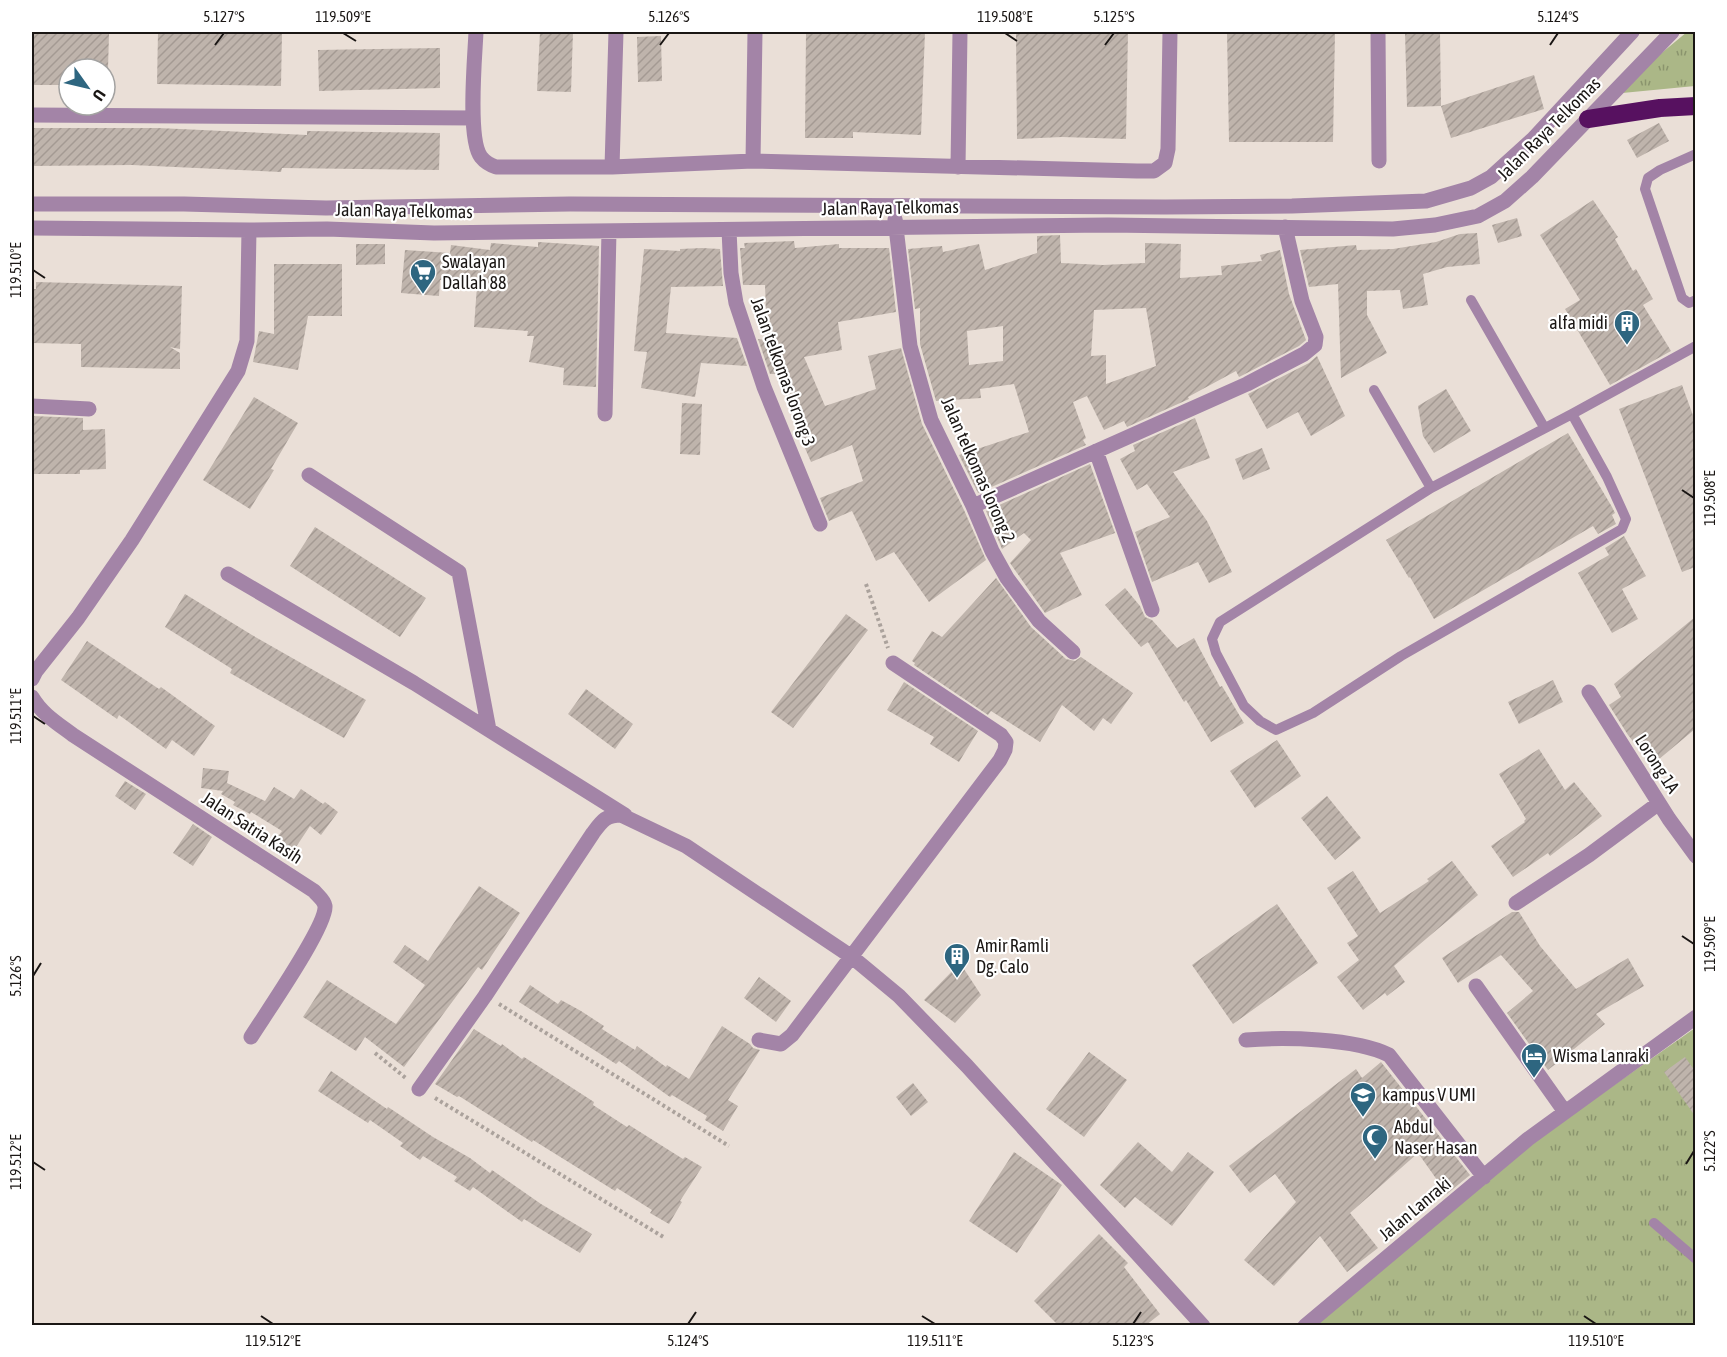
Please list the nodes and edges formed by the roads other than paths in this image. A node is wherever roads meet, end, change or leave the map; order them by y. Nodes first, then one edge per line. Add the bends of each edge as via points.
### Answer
1 (476, 32) edge
2 (616, 32) edge
3 (755, 32) edge
4 (960, 32) edge
5 (1170, 32) edge
6 (1378, 32) edge
7 (1632, 32) edge
8 (1672, 32) edge
9 (1695, 106) edge
10 (32, 115) edge
11 (473, 118) junction
12 (1588, 119) junction
13 (1695, 154) edge
14 (753, 161) junction
15 (1378, 161) dead end
16 (612, 167) junction
17 (958, 167) junction
18 (32, 204) edge
19 (47, 204) junction
20 (894, 207) junction
21 (326, 208) junction
22 (1286, 227) junction
23 (39, 228) edge
24 (896, 228) junction
25 (327, 229) junction
26 (249, 230) junction
27 (729, 230) junction
28 (609, 231) junction
29 (1471, 300) dead end
30 (1695, 300) edge
31 (1695, 346) edge
32 (1374, 390) dead end
33 (32, 406) edge
34 (89, 409) dead end
35 (605, 414) dead end
36 (1572, 414) junction
37 (1544, 427) junction
38 (1096, 451) junction
39 (309, 475) dead end
40 (1431, 488) junction
41 (973, 506) junction
42 (820, 524) dead end
43 (228, 574) dead end
44 (1152, 610) dead end
45 (1073, 651) dead end
46 (893, 663) dead end
47 (32, 679) edge
48 (1588, 692) dead end
49 (32, 697) edge
50 (489, 730) junction
51 (1659, 803) junction
52 (633, 819) junction
53 (1695, 856) edge
54 (1516, 903) dead end
55 (852, 957) junction
56 (1476, 986) dead end
57 (1695, 1017) edge
58 (251, 1037) dead end
59 (759, 1040) dead end
60 (1246, 1040) dead end
61 (419, 1089) road end
62 (1565, 1112) junction
63 (1484, 1177) junction
64 (1654, 1223) dead end
65 (1695, 1259) edge
66 (1203, 1326) edge
67 (1305, 1326) edge

1 - 11 street
2 - 16 street
3 - 14 street
4 - 17 street
5 - 17 street via 1168,149 1165,163 1159,168 1137,171
6 - 15 street
7 - 20 street, Jalan Raya Telkomas via 1533,140 1491,177 1471,188 1426,201 1280,206
8 - 12 street, Jalan Raya Telkomas
9 - 12 highway
10 - 11 street
11 - 16 street via 477,151 496,167
12 - 22 street, Jalan Raya Telkomas via 1505,201 1478,216 1393,229
13 - 30 lane via 1648,178 1645,189 1682,298 1689,303
14 - 16 street
14 - 17 street
18 - 19 street, Jalan Raya Telkomas
19 - 21 street, Jalan Raya Telkomas
19 - 23 street
20 - 21 street, Jalan Raya Telkomas via 570,204
20 - 24 street, Jalan telkomas lorong 2
21 - 25 street
22 - 24 street, Jalan Raya Telkomas
22 - 38 street via 1315,345 1247,384
23 - 26 street, Jalan Raya Telkomas
24 - 27 street, Jalan Raya Telkomas
24 - 41 street, Jalan telkomas lorong 2 via 910,346 924,398 940,441
25 - 26 street, Jalan Raya Telkomas
25 - 28 street, Jalan Raya Telkomas
26 - 47 street via 247,341 238,371 132,540
27 - 28 street, Jalan Raya Telkomas
27 - 42 street, Jalan telkomas lorong 3 via 736,303 764,387
28 - 35 street
29 - 37 lane
31 - 36 lane
32 - 40 lane
33 - 34 street
36 - 37 lane
36 - 40 lane via 1626,519 1622,529 1401,656 1312,714 1276,730 1267,727 1244,706 1215,653 1212,639 1220,622
37 - 40 lane
38 - 41 street
38 - 44 street
39 - 50 street via 459,572
41 - 45 street, Jalan telkomas lorong 2 via 992,551 1021,598 1039,621
43 - 50 street
46 - 55 street via 991,727 1006,742 1005,750
48 - 51 street, Lorong 1A
49 - 58 street, Jalan Satria Kasih via 38,708 73,735 321,898 325,905 320,927
50 - 52 street
51 - 53 street, Lorong 1A
51 - 54 street
52 - 55 street via 686,846
52 - 61 street via 611,815 602,821
55 - 59 street via 785,1042
55 - 66 street via 899,996 967,1066
56 - 62 street
57 - 62 street, Jalan Lanraki
60 - 63 street via 1306,1039 1365,1047 1389,1055
62 - 63 street, Jalan Lanraki
63 - 67 street, Jalan Lanraki
64 - 65 lane

